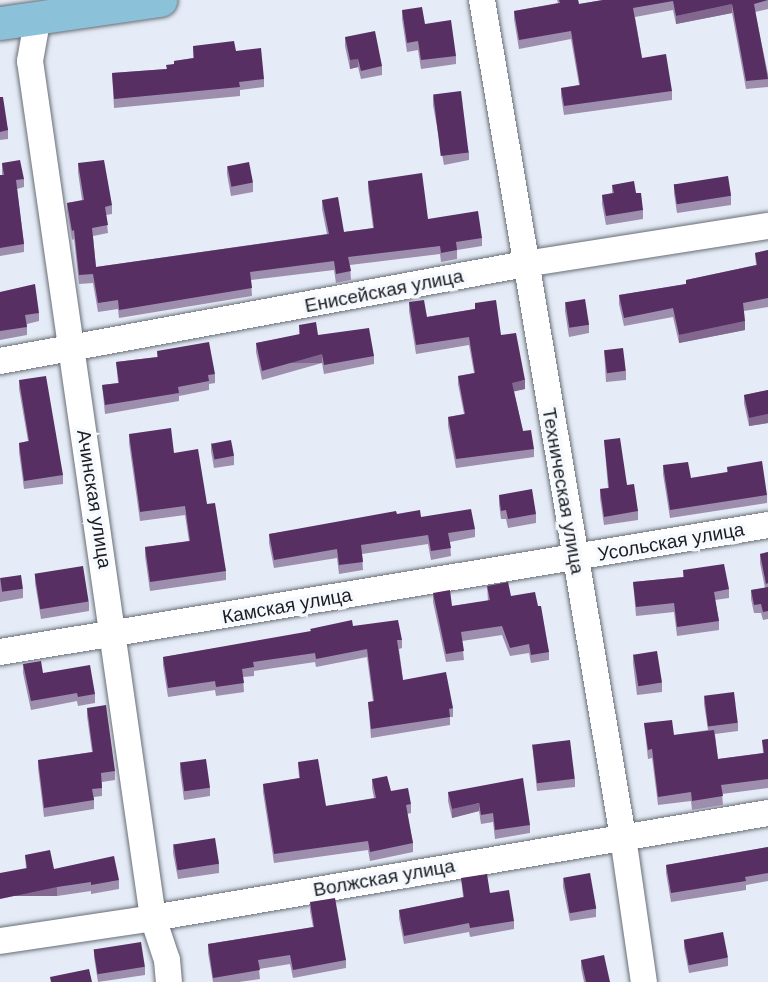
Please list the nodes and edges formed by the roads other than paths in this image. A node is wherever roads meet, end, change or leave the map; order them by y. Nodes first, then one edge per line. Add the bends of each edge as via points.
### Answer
1 (160, 0) edge
2 (482, 0) edge
3 (38, 16) junction
4 (0, 23) edge
5 (768, 226) edge
6 (525, 264) junction
7 (71, 350) junction
8 (0, 361) edge
9 (768, 525) edge
10 (575, 558) junction
11 (114, 635) junction
12 (0, 652) edge
13 (768, 813) edge
14 (623, 837) junction
15 (153, 918) junction
16 (0, 942) edge
17 (169, 982) edge
18 (644, 982) edge

1 - 3 main road
2 - 6 street, Техническая улица
3 - 4 main road
3 - 7 street, Ачинская улица via 30,61
5 - 6 street, Енисейская улица
6 - 7 street, Енисейская улица
6 - 10 street, Техническая улица
7 - 8 street, Енисейская улица
7 - 11 street, Ачинская улица
9 - 10 street, Усольская улица
10 - 11 street, Камская улица
10 - 14 street, Техническая улица
11 - 12 street, Камская улица
11 - 15 street, Ачинская улица
13 - 14 street, Волжская улица
14 - 15 street, Волжская улица
14 - 18 street, Техническая улица
15 - 16 street, Волжская улица
15 - 17 street, Ачинская улица

